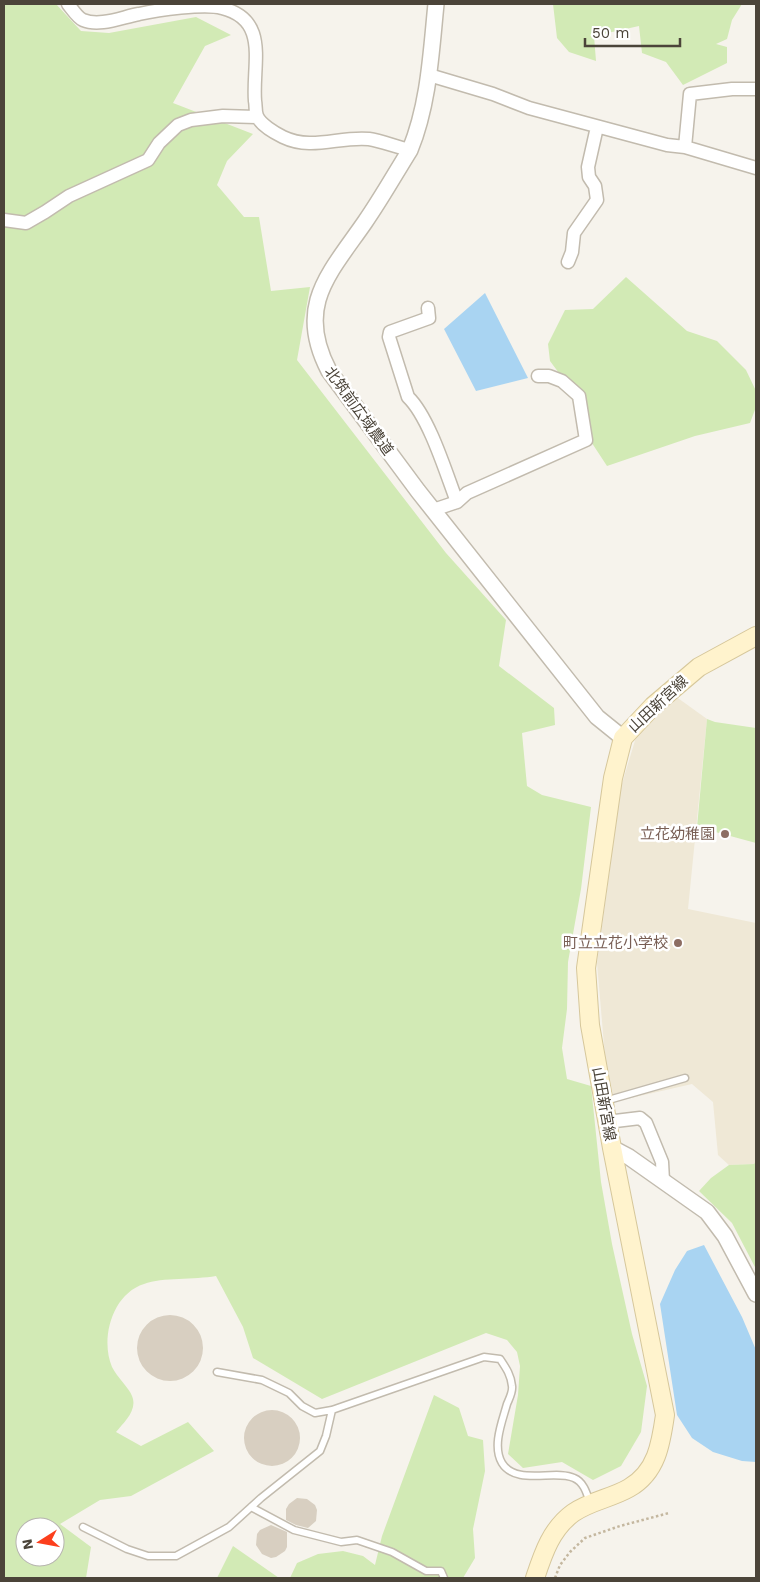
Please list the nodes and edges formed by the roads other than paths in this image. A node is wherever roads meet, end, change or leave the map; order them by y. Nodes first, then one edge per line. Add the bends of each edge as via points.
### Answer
1 (68, 4) edge
2 (436, 4) edge
3 (429, 75) junction
4 (756, 89) edge
5 (257, 117) junction
6 (597, 127) junction
7 (685, 147) junction
8 (410, 150) junction
9 (756, 168) edge
10 (4, 220) edge
11 (568, 262) dead end
12 (428, 308) dead end
13 (538, 376) dead end
14 (457, 502) junction
15 (433, 510) junction
16 (756, 636) edge
17 (623, 738) junction
18 (685, 1078) dead end
19 (604, 1101) junction
20 (607, 1122) junction
21 (612, 1148) junction
22 (663, 1181) junction
23 (756, 1294) edge
24 (217, 1372) dead end
25 (332, 1410) junction
26 (590, 1504) junction
27 (251, 1507) junction
28 (83, 1527) dead end
29 (444, 1578) edge
30 (535, 1578) edge

1 - 5 street via 82,20 98,23 188,7 221,7 240,15 252,28 256,48 254,89
2 - 3 street, 北筑前広域農道
3 - 6 street
3 - 8 street, 北筑前広域農道 via 423,110
4 - 7 street via 690,94
5 - 8 street via 284,137 308,144 369,139
5 - 10 street via 223,116 178,125 159,143 148,160 68,196 26,223
6 - 7 street
6 - 11 street via 588,167 598,200 574,233
7 - 9 street
8 - 15 street, 北筑前広域農道 via 323,286 315,307 314,330 319,352 329,371
12 - 14 street via 429,318 390,332 389,337 408,397 432,437
13 - 14 street via 562,381 579,396 586,440 467,492
14 - 15 street
15 - 17 street, 北筑前広域農道 via 597,717
16 - 17 main road, 山田新宮線 via 699,667 653,706
17 - 19 main road, 山田新宮線 via 613,778 586,968 590,1025
18 - 19 lane
19 - 20 main road, 山田新宮線
20 - 21 main road, 山田新宮線
20 - 22 street via 640,1118 646,1123 662,1162
21 - 22 street
21 - 26 main road, 山田新宮線 via 665,1415 660,1446 648,1472 630,1487
22 - 23 street via 707,1212 725,1236
24 - 25 lane via 262,1380 289,1393 302,1406 315,1412
25 - 26 lane via 484,1357 500,1359 510,1373 513,1388 497,1446 503,1464 515,1474 575,1478 584,1488
25 - 27 lane via 320,1451
26 - 30 main road, 山田新宮線 via 574,1513 552,1536
27 - 28 lane via 229,1527 176,1556 148,1556
27 - 29 lane via 294,1530 341,1542 357,1540 392,1552 426,1571 441,1572

